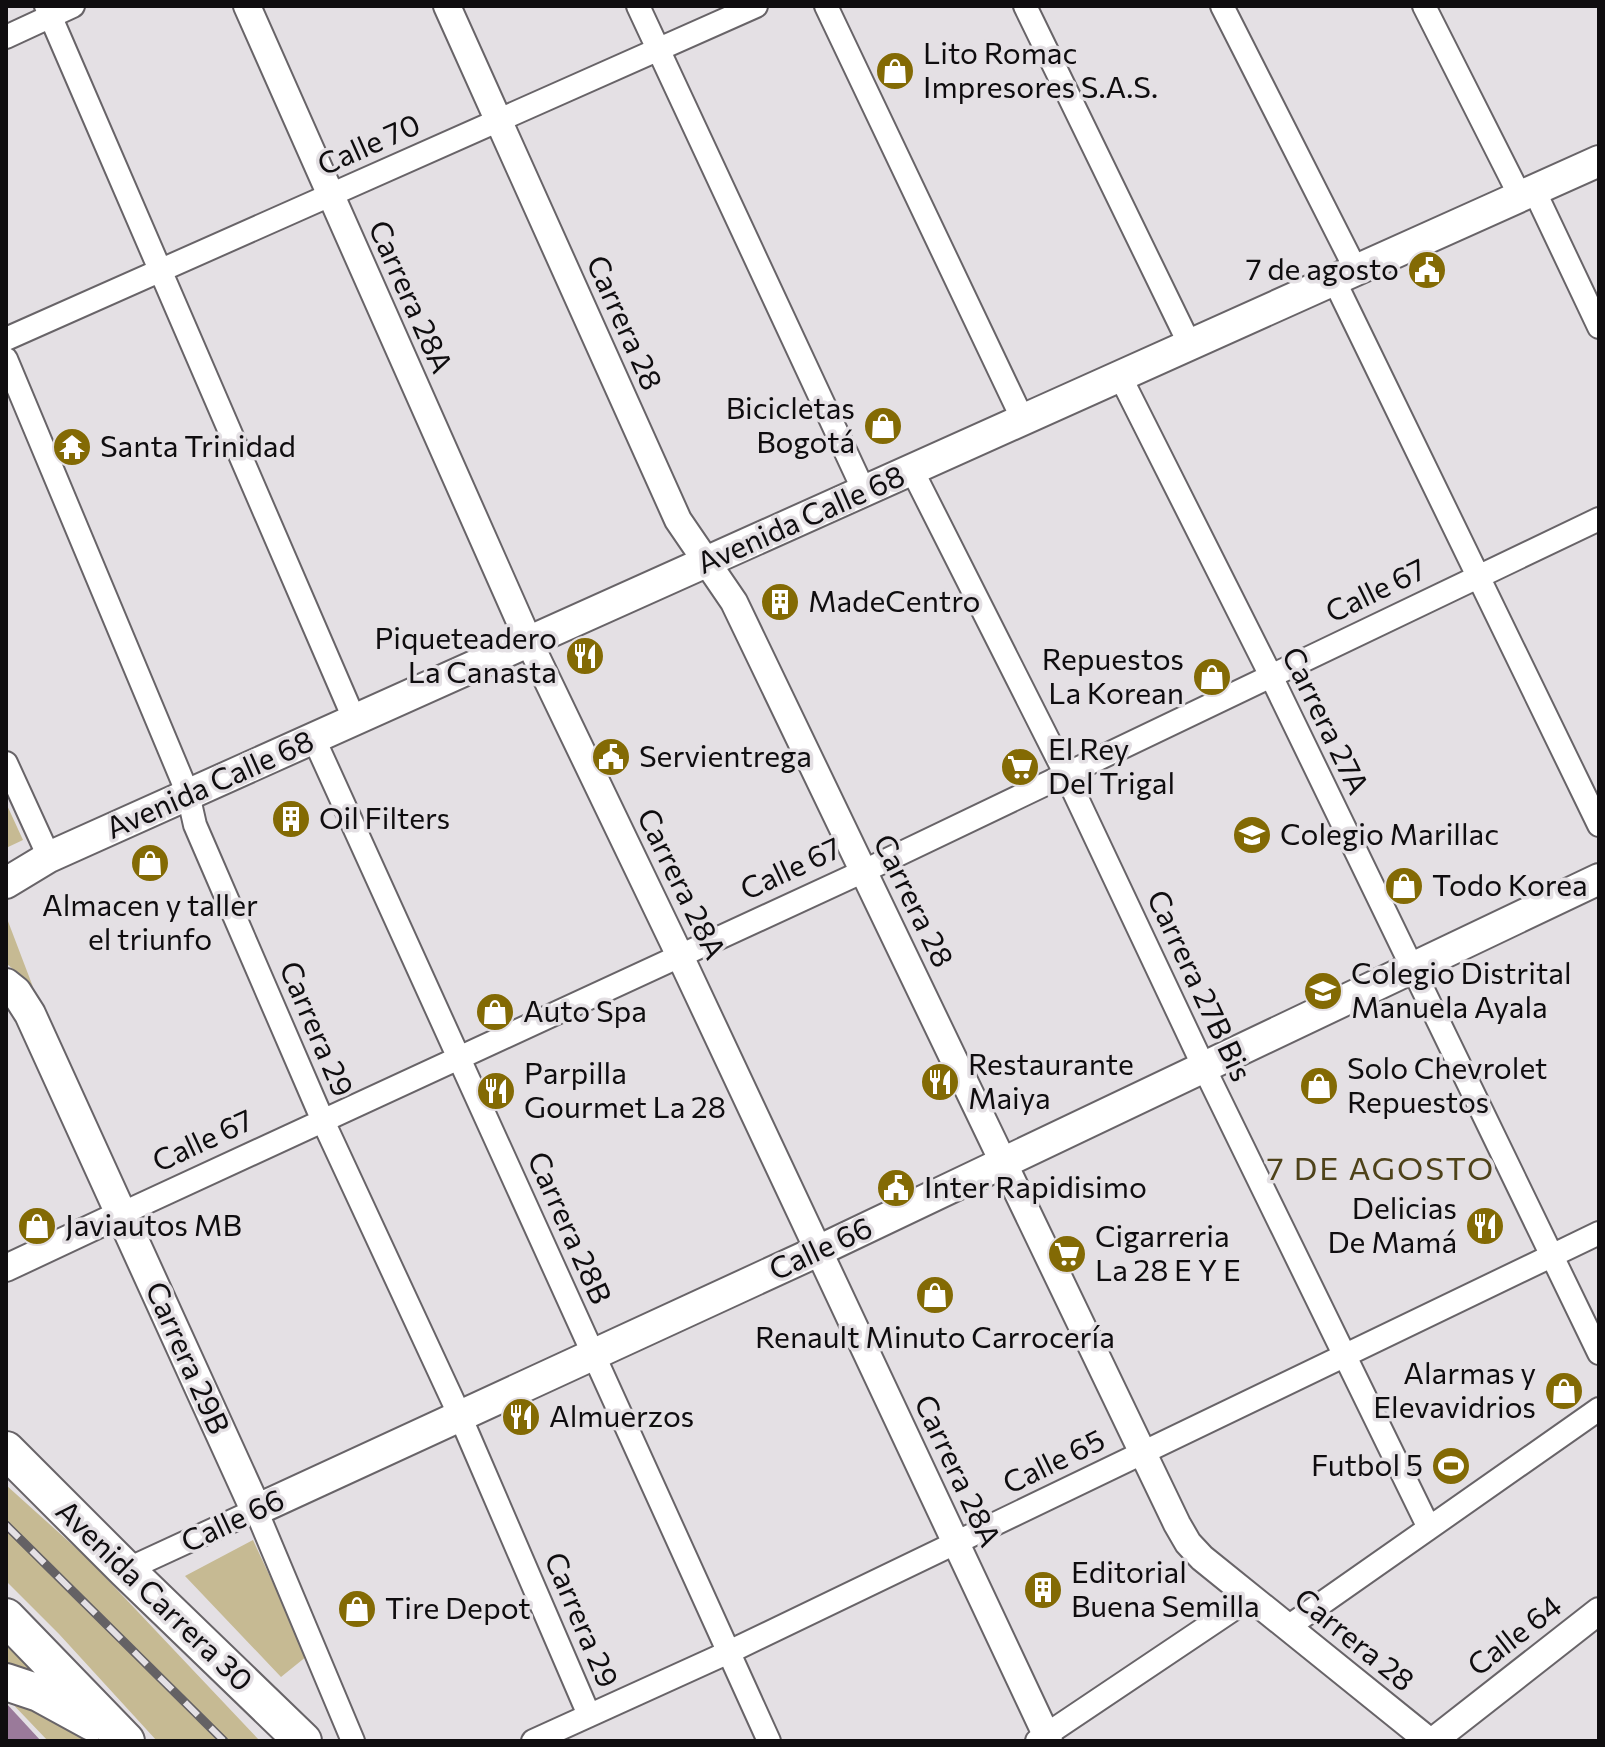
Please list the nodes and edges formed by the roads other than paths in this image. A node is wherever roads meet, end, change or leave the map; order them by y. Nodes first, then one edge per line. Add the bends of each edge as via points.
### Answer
1 (73, 6) edge
2 (247, 6) edge
3 (447, 6) edge
4 (638, 6) edge
5 (756, 6) edge
6 (826, 6) edge
7 (1025, 6) edge
8 (1222, 6) edge
9 (1424, 6) edge
10 (48, 11) edge
11 (6, 37) edge
12 (659, 49) junction
13 (498, 121) junction
14 (1599, 161) edge
15 (1527, 193) junction
16 (329, 195) junction
17 (160, 270) junction
18 (1345, 275) junction
19 (1599, 327) edge
20 (6, 339) edge
21 (1190, 345) junction
22 (6, 359) edge
23 (1120, 376) junction
24 (1023, 420) junction
25 (912, 470) junction
26 (864, 491) junction
27 (1599, 519) edge
28 (706, 563) junction
29 (1479, 577) junction
30 (529, 642) junction
31 (1271, 676) junction
32 (355, 721) junction
33 (314, 739) junction
34 (6, 763) edge
35 (1066, 775) junction
36 (188, 794) junction
37 (1599, 825) edge
38 (49, 857) junction
39 (6, 871) edge
40 (864, 871) junction
41 (1599, 879) edge
42 (6, 883) edge
43 (680, 956) junction
44 (1411, 969) junction
45 (6, 984) edge
46 (459, 1058) junction
47 (1204, 1068) junction
48 (323, 1121) junction
49 (1004, 1163) junction
50 (121, 1214) junction
51 (1599, 1233) edge
52 (818, 1251) junction
53 (1551, 1256) junction
54 (6, 1268) edge
55 (1599, 1353) edge
56 (593, 1354) junction
57 (1344, 1355) junction
58 (1599, 1409) edge
59 (460, 1416) junction
60 (6, 1450) edge
61 (1142, 1452) junction
62 (256, 1510) junction
63 (1429, 1528) junction
64 (955, 1543) junction
65 (126, 1570) junction
66 (1250, 1598) junction
67 (1599, 1611) edge
68 (6, 1617) edge
69 (1288, 1627) junction
70 (729, 1652) junction
71 (22, 1687) edge
72 (589, 1715) junction
73 (1044, 1739) edge
74 (125, 1741) edge
75 (303, 1741) edge
76 (353, 1741) edge
77 (533, 1741) edge
78 (769, 1741) edge
79 (1431, 1741) edge

1 - 10 street
2 - 16 street, Carrera 28A
3 - 13 street, Carrera 28
4 - 12 street
5 - 12 street, Calle 70
6 - 24 street
7 - 21 street
8 - 18 street
9 - 15 street
10 - 11 street
10 - 17 street
12 - 13 street, Calle 70
12 - 26 street
13 - 16 street, Calle 70
13 - 28 street, Carrera 28 via 678,520
14 - 15 main road, Avenida Calle 68
15 - 18 main road, Avenida Calle 68
15 - 19 street
16 - 17 street, Calle 70
16 - 30 street, Carrera 28A
17 - 20 street, Calle 70
17 - 32 street
18 - 21 main road, Avenida Calle 68
18 - 29 street
21 - 23 main road, Avenida Calle 68
22 - 36 street, Carrera 29
23 - 24 main road, Avenida Calle 68
23 - 31 street, Carrera 27A
24 - 25 main road, Avenida Calle 68
25 - 26 main road, Avenida Calle 68
25 - 35 street, Carrera 27B Bis
26 - 28 main road, Avenida Calle 68
27 - 29 street, Calle 67
28 - 30 main road, Avenida Calle 68
28 - 40 street, Carrera 28 via 734,602
29 - 31 street, Calle 67
29 - 37 street
30 - 32 main road, Avenida Calle 68
30 - 43 street, Carrera 28A
31 - 35 street, Calle 67
31 - 44 street, Carrera 27A
32 - 33 main road, Avenida Calle 68
33 - 36 main road, Avenida Calle 68
33 - 46 street, Carrera 28B
34 - 38 street
35 - 40 street, Calle 67
35 - 47 street, Carrera 27B Bis
36 - 38 main road, Avenida Calle 68
36 - 48 street, Carrera 29 via 195,825
38 - 39 main road
38 - 42 main road, Avenida Calle 68
40 - 43 street, Calle 67
40 - 49 street, Carrera 28
41 - 44 main road, Calle 66
43 - 46 street, Calle 67
43 - 52 street, Carrera 28A
44 - 47 main road, Calle 66
44 - 53 street, Carrera 27A
45 - 50 main road, Carrera 29B via 30,1014
46 - 48 street, Calle 67
46 - 56 street, Carrera 28B
47 - 49 main road, Calle 66
47 - 57 street, Carrera 27B Bis
48 - 50 street, Calle 67
48 - 59 street, Carrera 29
49 - 52 main road, Calle 66
49 - 61 street, Carrera 28
50 - 54 street, Calle 67
50 - 62 main road, Carrera 29B
51 - 53 street, Calle 65
52 - 56 main road, Calle 66
52 - 64 street, Carrera 28A
53 - 55 street, Carrera 27A
53 - 57 street, Calle 65
56 - 59 main road, Calle 66
56 - 70 street, Carrera 28B
57 - 61 street, Calle 65
57 - 63 street, Carrera 27B Bis
58 - 63 street
59 - 62 main road, Calle 66
59 - 72 street, Carrera 29
60 - 65 highway, Avenida Carrera 30
61 - 64 street, Calle 65
61 - 66 street, Carrera 28 via 1188,1543
62 - 65 street, Calle 66
62 - 76 street, Carrera 29B
63 - 69 street
64 - 70 street, Calle 65
64 - 73 street, Carrera 28A
65 - 75 highway, Avenida Carrera 30
66 - 69 street, Carrera 28
66 - 73 street
67 - 79 street, Calle 64
68 - 74 highway
69 - 79 street, Carrera 28
70 - 72 street, Calle 65
70 - 78 street, Carrera 28B
71 - 74 highway
72 - 77 street, Calle 65

